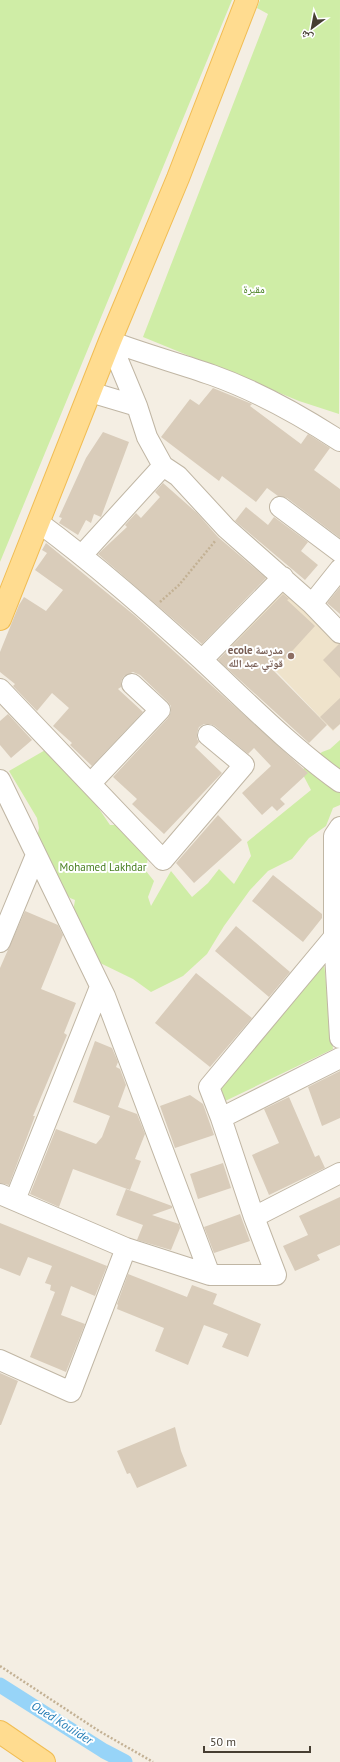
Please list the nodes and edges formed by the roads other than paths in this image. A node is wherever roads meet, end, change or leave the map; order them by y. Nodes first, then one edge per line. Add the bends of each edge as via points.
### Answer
1 (247, 0) edge
2 (110, 341) junction
3 (90, 392) junction
4 (138, 406) junction
5 (340, 441) edge
6 (163, 466) junction
7 (280, 507) dead end
8 (38, 522) junction
9 (340, 552) edge
10 (82, 554) junction
11 (340, 569) edge
12 (283, 577) junction
13 (312, 604) junction
14 (0, 619) edge
15 (340, 634) edge
16 (202, 660) junction
17 (132, 684) dead end
18 (0, 689) edge
19 (208, 735) dead end
20 (0, 780) edge
21 (340, 782) edge
22 (91, 783) junction
23 (340, 827) edge
24 (36, 855) junction
25 (334, 937) junction
26 (0, 942) edge
27 (100, 987) junction
28 (339, 1016) edge
29 (340, 1038) edge
30 (340, 1058) edge
31 (221, 1118) junction
32 (340, 1173) edge
33 (8, 1197) edge
34 (254, 1217) junction
35 (126, 1248) junction
36 (210, 1275) junction
37 (0, 1360) edge
38 (0, 1732) edge
39 (44, 1762) edge

1 - 2 main road via 178,178
2 - 3 main road
2 - 4 street
2 - 5 street via 213,375 279,404
3 - 4 street
3 - 8 main road
4 - 6 street via 147,438
6 - 10 street
6 - 12 street via 178,476 226,528
7 - 9 street
8 - 10 street
8 - 14 main road
10 - 16 street
11 - 13 street
12 - 13 street
12 - 16 street
13 - 15 street
16 - 21 street via 278,732
17 - 22 street via 160,710
18 - 22 street
19 - 22 street via 244,765 163,860
20 - 24 street
23 - 25 street via 334,836
24 - 26 street
24 - 27 street
25 - 28 street
25 - 31 street via 209,1087
27 - 33 street
27 - 36 street
28 - 29 street
30 - 31 street
31 - 34 street
32 - 34 street
33 - 35 street
34 - 36 street via 276,1275
35 - 36 street
35 - 37 street via 71,1392
38 - 39 main road

